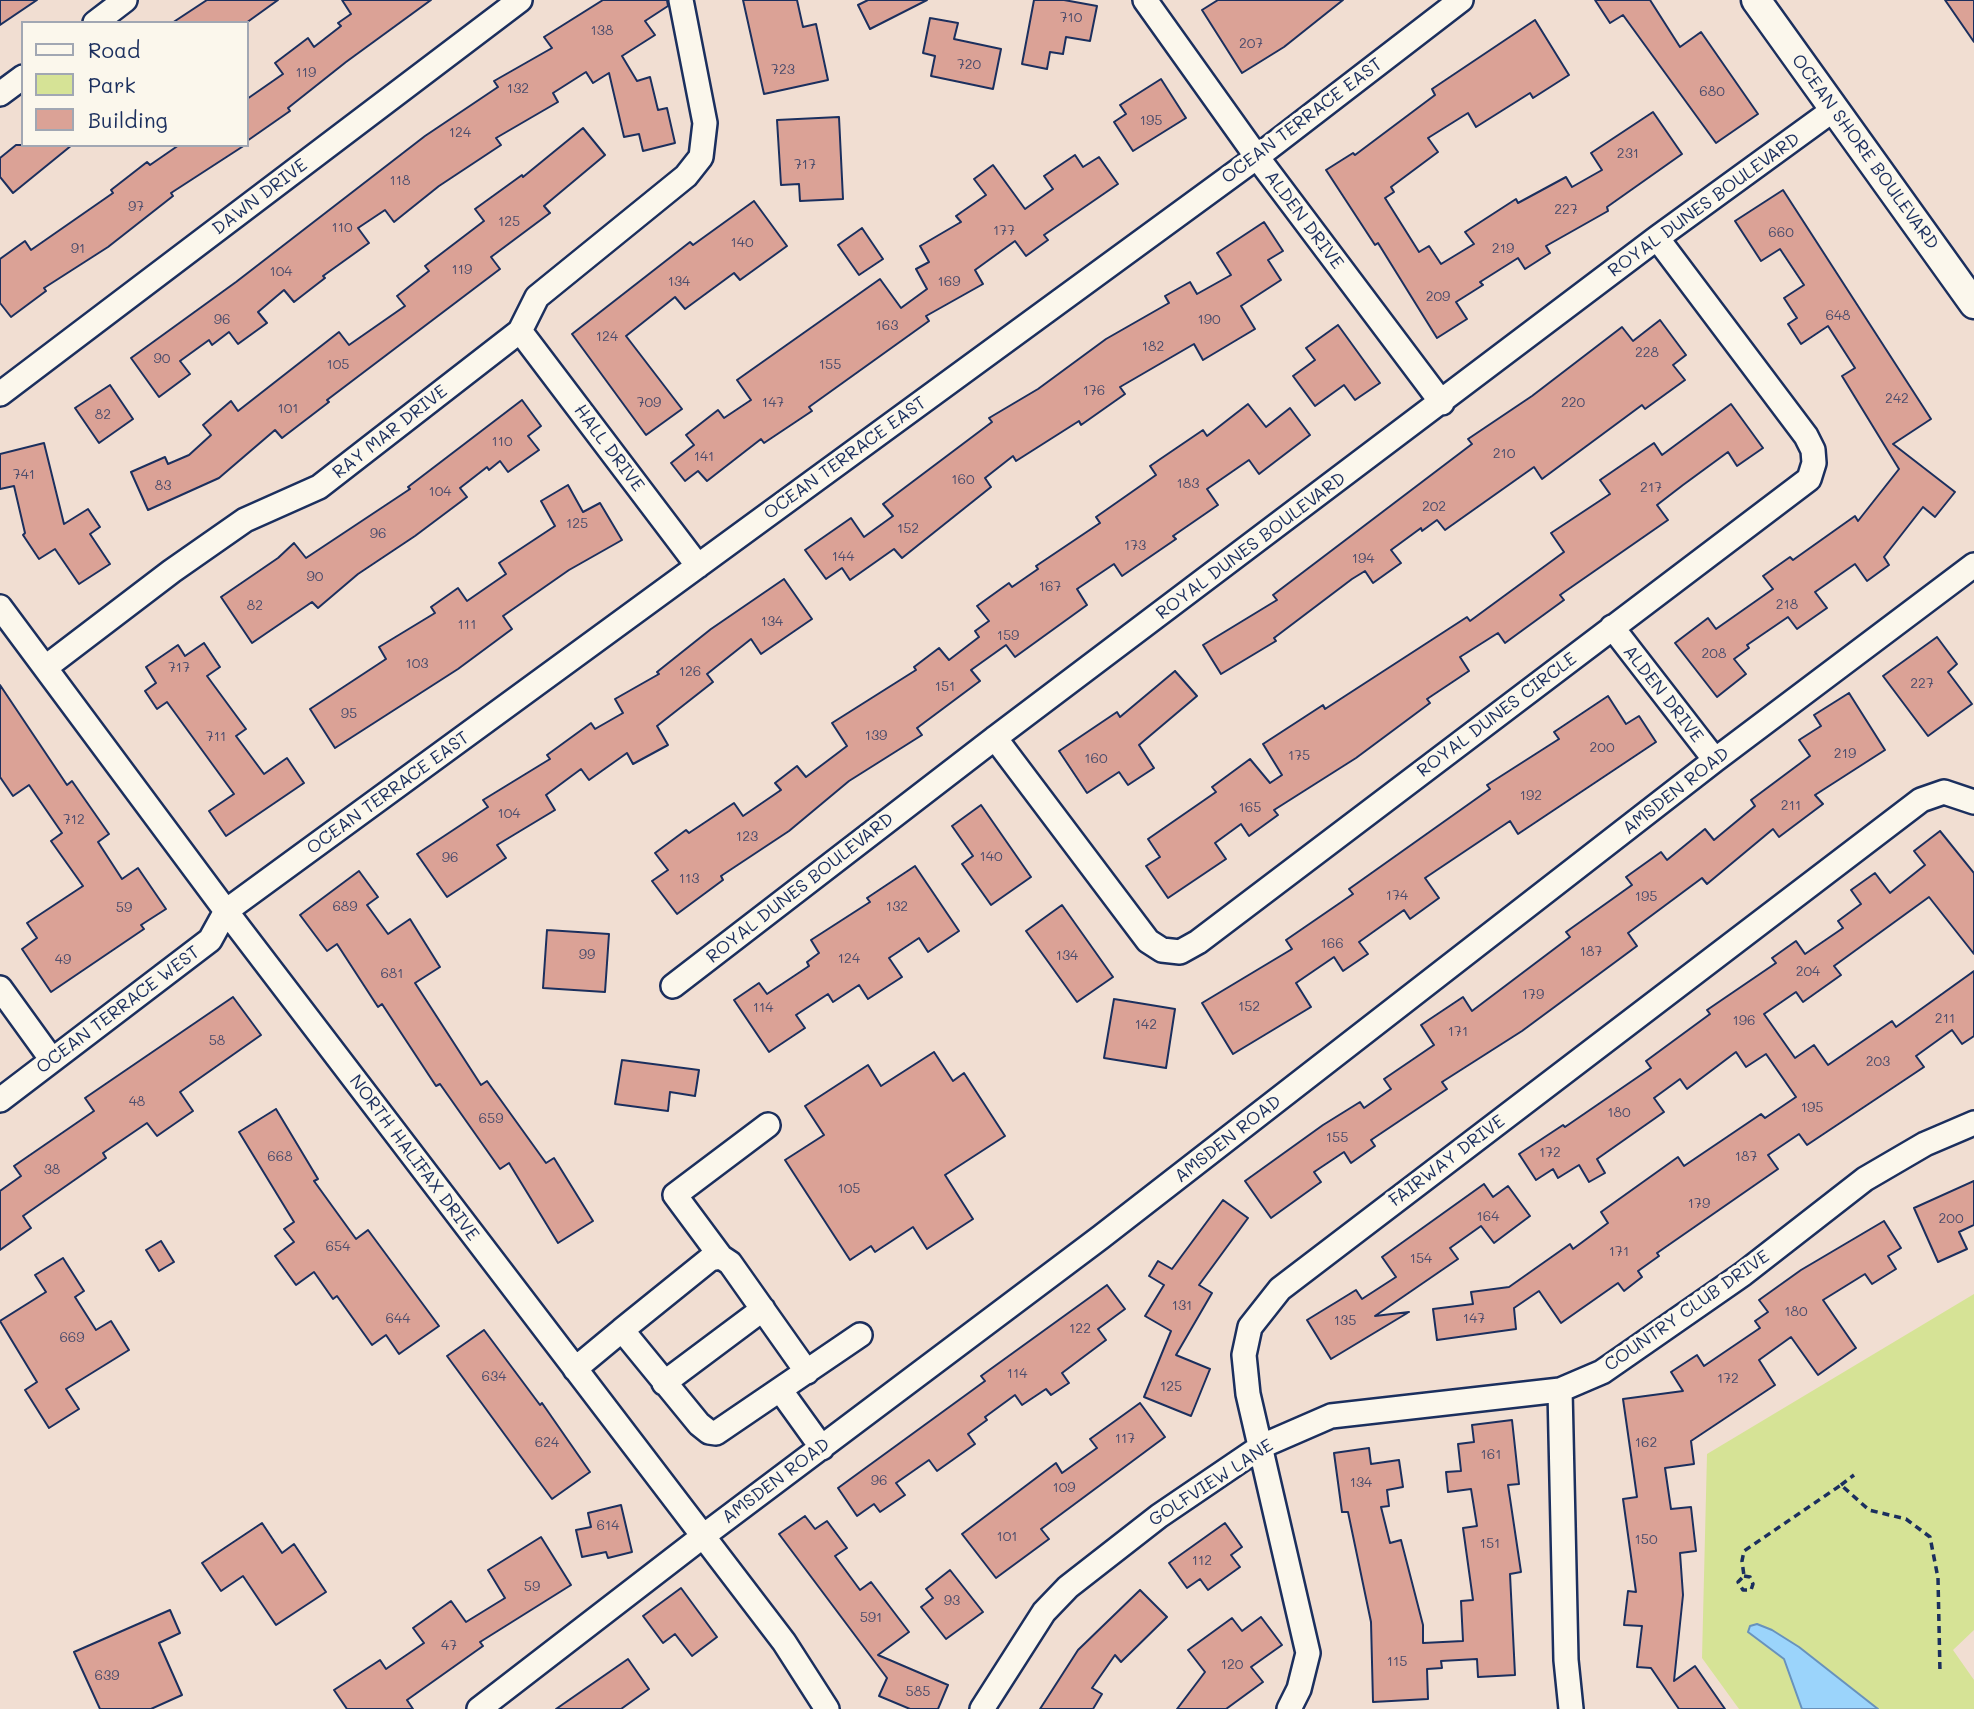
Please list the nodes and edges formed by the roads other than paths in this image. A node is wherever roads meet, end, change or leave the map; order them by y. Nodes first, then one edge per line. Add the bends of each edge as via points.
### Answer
1 (125, 0) edge
2 (520, 0) edge
3 (681, 0) edge
4 (1145, 0) edge
5 (1461, 0) edge
6 (1756, 0) edge
7 (98, 21) edge
8 (21, 78) edge
9 (0, 94) edge
10 (1833, 110) junction
11 (1257, 157) junction
12 (1657, 238) junction
13 (1974, 304) edge
14 (520, 331) junction
15 (0, 394) edge
16 (1441, 403) junction
17 (1974, 565) edge
18 (698, 566) junction
19 (0, 607) edge
20 (1612, 627) junction
21 (46, 667) junction
22 (995, 738) junction
23 (1715, 760) junction
24 (1974, 802) edge
25 (226, 911) junction
26 (673, 986) dead end
27 (0, 988) edge
28 (52, 1060) junction
29 (0, 1100) edge
30 (1974, 1123) edge
31 (768, 1125) dead end
32 (721, 1257) junction
33 (763, 1309) junction
34 (622, 1330) junction
35 (860, 1335) dead end
36 (575, 1369) junction
37 (807, 1372) junction
38 (664, 1382) junction
39 (1560, 1390) junction
40 (780, 1391) junction
41 (1262, 1446) junction
42 (822, 1448) junction
43 (702, 1537) junction
44 (480, 1709) edge
45 (827, 1709) edge
46 (982, 1709) edge
47 (1289, 1709) edge
48 (1571, 1709) edge

1 - 7 street
2 - 15 street, DAWN DRIVE
3 - 14 street, RAY MAR DRIVE via 705,123 701,157 686,176 537,298
4 - 11 street, ALDEN DRIVE
5 - 11 street, OCEAN TERRACE EAST
6 - 10 main road, OCEAN SHORE BOULEVARD
8 - 9 street
10 - 12 street, ROYAL DUNES BOULEVARD
10 - 13 main road, OCEAN SHORE BOULEVARD
11 - 16 street, ALDEN DRIVE
11 - 18 street, OCEAN TERRACE EAST
12 - 16 street, ROYAL DUNES BOULEVARD
12 - 20 street, ROYAL DUNES CIRCLE via 1806,436 1814,463 1809,479
14 - 18 street, HALL DRIVE
14 - 21 street, RAY MAR DRIVE via 318,487 245,520
16 - 22 street, ROYAL DUNES BOULEVARD
17 - 23 street, AMSDEN ROAD
18 - 25 street, OCEAN TERRACE EAST
19 - 21 street, NORTH HALIFAX DRIVE
20 - 22 street, ROYAL DUNES CIRCLE via 1180,952 1162,950 1148,941
20 - 23 street, ALDEN DRIVE
21 - 25 street, NORTH HALIFAX DRIVE
22 - 26 street, ROYAL DUNES BOULEVARD
23 - 42 street, AMSDEN ROAD
24 - 41 street, FAIRWAY DRIVE via 1944,792 1922,800 1280,1289 1250,1327 1244,1355 1248,1394
25 - 28 street, OCEAN TERRACE WEST via 210,940
25 - 36 street, NORTH HALIFAX DRIVE
27 - 28 street
28 - 29 street, OCEAN TERRACE WEST
30 - 39 street, COUNTRY CLUB DRIVE via 1925,1144 1865,1179 1743,1274 1602,1372
31 - 32 street via 675,1195
32 - 33 street
32 - 34 street via 710,1259
33 - 37 street
33 - 38 street
34 - 36 street
34 - 38 street
35 - 37 street
36 - 43 street, NORTH HALIFAX DRIVE
37 - 40 street
38 - 40 street via 709,1432 722,1432
39 - 41 street, GOLFVIEW LANE via 1331,1416
39 - 48 street
40 - 42 street
41 - 46 street, GOLFVIEW LANE via 1159,1516 1068,1587 1044,1612
41 - 47 street, FAIRWAY DRIVE via 1308,1653
42 - 43 street, AMSDEN ROAD
43 - 44 street, AMSDEN ROAD
43 - 45 street, NORTH HALIFAX DRIVE via 784,1642

